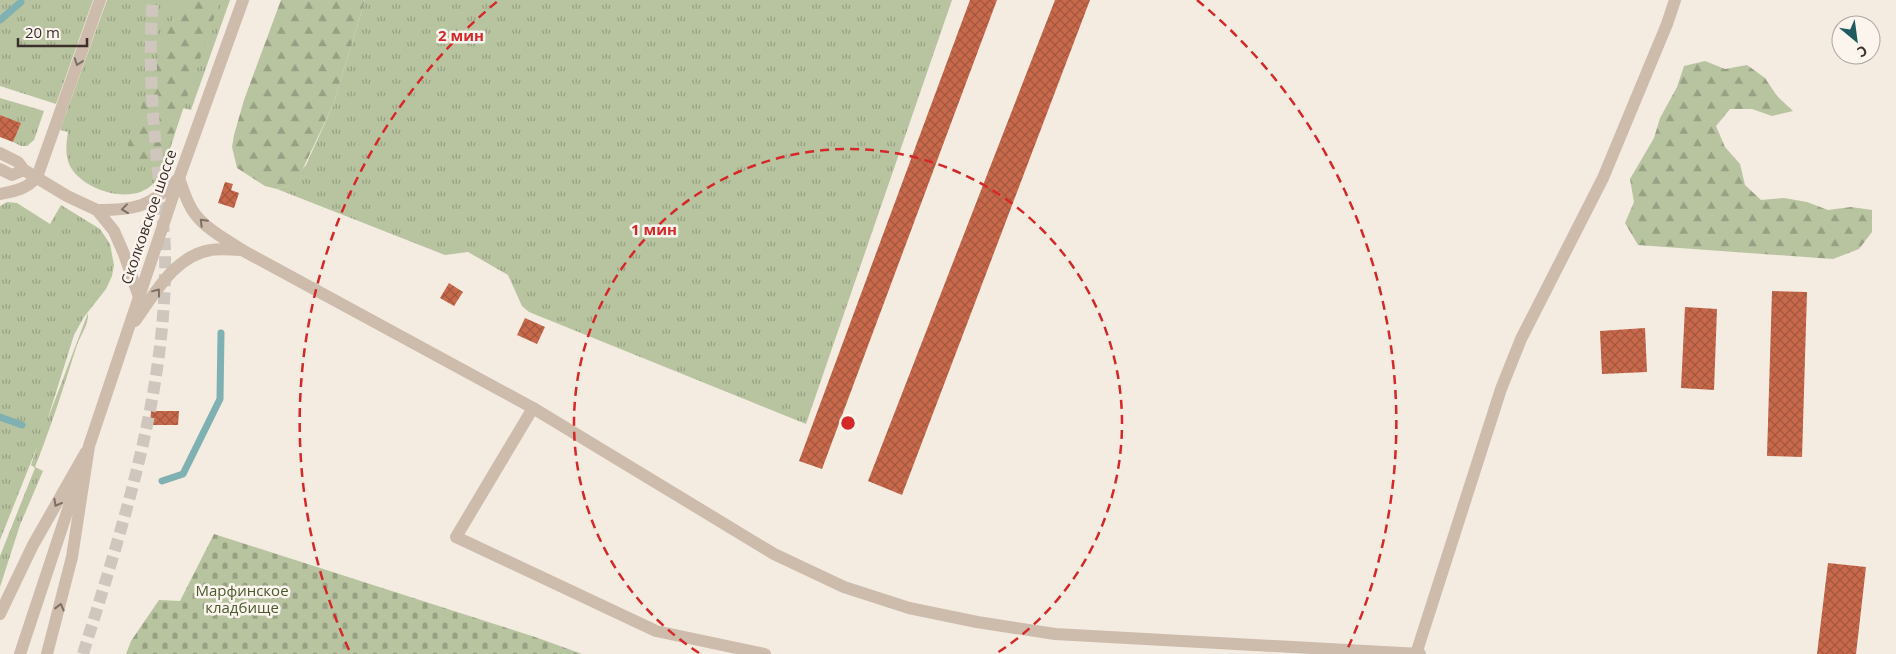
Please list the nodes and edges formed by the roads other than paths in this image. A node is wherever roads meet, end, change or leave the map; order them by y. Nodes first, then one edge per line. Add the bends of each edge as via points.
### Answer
1 (100, 0) edge
2 (243, 0) edge
3 (1675, 0) edge
4 (0, 153) edge
5 (0, 169) edge
6 (24, 170) junction
7 (37, 177) junction
8 (179, 178) junction
9 (0, 194) edge
10 (97, 210) junction
11 (242, 250) junction
12 (139, 297) junction
13 (127, 331) junction
14 (533, 408) junction
15 (89, 446) junction
16 (0, 614) edge
17 (20, 654) edge
18 (48, 654) edge
19 (765, 654) edge
20 (1416, 654) edge
21 (1420, 654) edge

1 -> 7 street
2 - 8 street, Сколковское шоссе
3 - 20 street via 1603,178 1521,339 1501,389
4 - 6 street via 18,162
5 - 6 street via 12,175
6 - 7 street
7 - 9 street via 21,190
7 - 10 street
8 -> 10 street via 149,203 130,209
11 -> 8 street via 197,217
8 - 12 street, Сколковское шоссе
10 - 12 street via 114,231
13 -> 11 street via 172,273 188,258 210,250
11 - 14 street
12 - 13 street, Сколковское шоссе
13 - 15 street, Сколковское шоссе
14 - 19 street via 456,537 656,631
14 - 20 street via 774,554 844,587 910,608 1055,634
15 -> 16 street, Сколковское шоссе via 33,544
15 - 17 street
18 -> 15 street, Сколковское шоссе via 72,557
20 - 21 street

